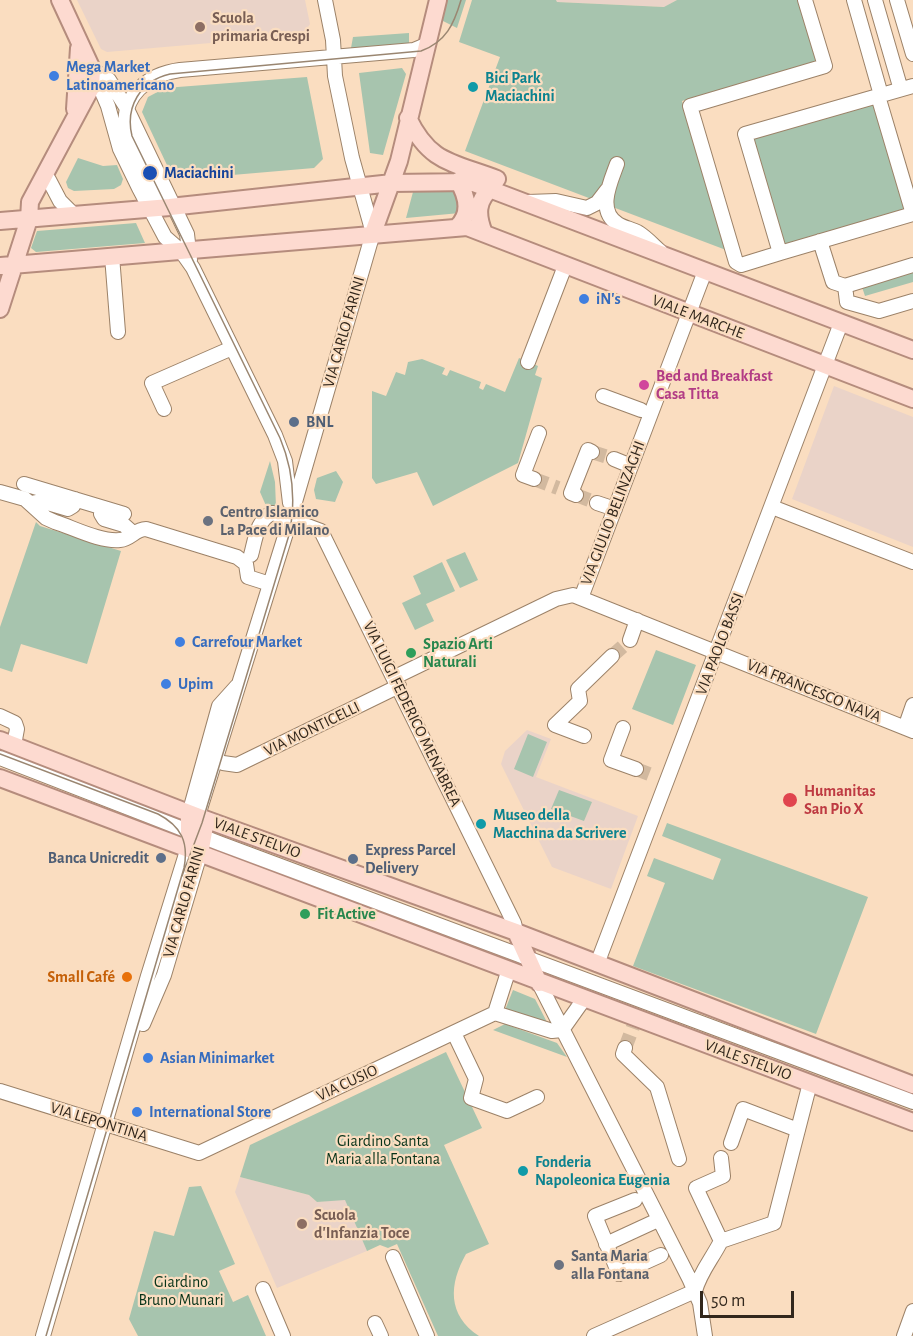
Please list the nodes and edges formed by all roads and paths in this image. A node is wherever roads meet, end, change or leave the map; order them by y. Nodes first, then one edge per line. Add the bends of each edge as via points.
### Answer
1 (60, 0) edge
2 (325, 0) edge
3 (438, 0) edge
4 (805, 0) edge
5 (854, 0) edge
6 (875, 0) edge
7 (897, 0) edge
8 (78, 41) junction
9 (426, 47) junction
10 (913, 54) edge
11 (334, 56) junction
12 (92, 69) junction
13 (906, 84) edge
14 (880, 95) junction
15 (127, 110) junction
16 (74, 118) junction
17 (408, 118) junction
18 (54, 158) junction
19 (617, 164) dead end
20 (49, 180) junction
21 (458, 181) junction
22 (392, 183) junction
23 (358, 188) junction
24 (492, 188) junction
25 (607, 190) junction
26 (528, 202) junction
27 (166, 209) junction
28 (74, 215) junction
29 (29, 219) junction
30 (0, 221) edge
31 (457, 227) junction
32 (373, 233) junction
33 (484, 233) junction
34 (820, 241) junction
35 (184, 251) junction
36 (780, 253) junction
37 (664, 254) junction
38 (112, 256) junction
39 (7, 265) edge
40 (913, 265) edge
41 (565, 266) junction
42 (705, 271) junction
43 (844, 286) junction
44 (913, 301) edge
45 (0, 309) edge
46 (689, 313) junction
47 (841, 323) junction
48 (118, 332) dead end
49 (232, 348) junction
50 (913, 350) edge
51 (528, 362) dead end
52 (825, 365) junction
53 (603, 396) dead end
54 (913, 399) edge
55 (164, 409) dead end
56 (641, 410) dead end
57 (539, 433) dead end
58 (592, 452) dead end
59 (614, 459) tunnel mouth
60 (631, 466) junction
61 (534, 479) dead end
62 (24, 484) dead end
63 (0, 492) edge
64 (568, 492) dead end
65 (75, 500) junction
66 (32, 503) junction
67 (597, 503) tunnel mouth
68 (772, 507) junction
69 (103, 508) junction
70 (615, 509) junction
71 (124, 514) dead end
72 (288, 526) junction
73 (133, 533) junction
74 (251, 555) dead end
75 (913, 562) edge
76 (270, 584) junction
77 (581, 598) junction
78 (637, 620) junction
79 (630, 640) tunnel mouth
80 (717, 652) junction
81 (241, 682) junction
82 (397, 682) junction
83 (585, 695) dead end
84 (913, 705) edge
85 (0, 716) edge
86 (623, 728) dead end
87 (909, 729) edge
88 (584, 736) dead end
89 (7, 742) edge
90 (0, 758) edge
91 (223, 763) junction
92 (636, 769) tunnel mouth
93 (654, 776) tunnel mouth
94 (0, 778) edge
95 (668, 781) junction
96 (196, 825) junction
97 (194, 852) junction
98 (516, 932) junction
99 (519, 955) junction
100 (597, 964) junction
101 (508, 972) junction
102 (539, 983) junction
103 (584, 999) junction
104 (495, 1013) junction
105 (562, 1030) junction
106 (454, 1033) junction
107 (625, 1048) dead end
108 (810, 1083) junction
109 (913, 1084) edge
110 (0, 1091) edge
111 (537, 1097) dead end
112 (913, 1102) edge
113 (913, 1122) edge
114 (106, 1124) junction
115 (798, 1130) junction
116 (731, 1143) dead end
117 (199, 1153) joint
118 (721, 1158) dead end
119 (679, 1159) dead end
120 (692, 1199) dead end
121 (635, 1200) dead end
122 (658, 1220) junction
123 (721, 1241) junction
124 (606, 1244) junction
125 (661, 1255) dead end
126 (393, 1257) dead end
127 (699, 1274) junction
128 (263, 1289) dead end
129 (695, 1291) junction
130 (913, 1311) edge
131 (43, 1336) edge
132 (283, 1336) edge
133 (427, 1336) edge
134 (594, 1336) edge
135 (705, 1336) edge
136 (904, 1336) edge

1 - 8 main road
2 - 11 street
3 - 9 main road
4 - 36 street via 825,66 690,106 736,262 741,265
5 - 14 street
6 - 13 street
7 - 10 street
8 - 12 main road
8 - 16 main road
9 - 11 street
9 - 17 main road
11 - 15 street via 159,74 141,85
11 - 23 street
12 - 15 street via 109,80
12 - 16 main road via 91,88
12 - 27 street via 120,149
13 - 14 street
14 - 34 street via 913,214
14 - 36 street via 745,135
15 - 27 street via 129,139
16 - 18 main road
17 - 22 main road
17 - 26 main road via 422,143 440,159 515,186
18 - 20 main road
18 - 29 main road via 30,202
19 - 25 street
20 - 28 street via 60,201
20 - 29 main road via 41,204
21 - 22 main road
21 - 24 main road
21 - 31 main road via 467,206 463,222
22 - 23 main road
22 - 32 main road
23 - 27 main road
23 - 32 street
24 - 26 main road
24 - 33 main road via 480,202
25 - 26 street via 587,208 556,201
25 - 37 street via 612,220 639,233
26 - 37 main road
27 - 28 main road
27 - 35 street via 187,234
27 - 35 street via 165,237
28 - 29 main road
29 - 30 main road
29 - 39 main road
31 - 32 main road, VIALE MARCHE
31 - 33 main road, VIALE MARCHE
32 - 35 main road, VIALE MARCHE
32 - 72 street, VIA CARLO FARINI
33 - 41 main road, VIALE MARCHE
34 - 36 street
34 - 43 street via 833,282
35 - 38 main road, VIALE MARCHE
35 - 49 street
37 - 42 main road
38 - 39 main road, VIALE MARCHE
38 - 48 street
39 - 45 main road
40 - 43 street
41 - 46 main road, VIALE MARCHE
41 - 51 street
42 - 46 street, VIA GIULIO BELINZAGHI
42 - 47 main road
43 - 44 street via 848,302 879,312
46 - 52 main road, VIALE MARCHE
46 - 60 street, VIA GIULIO BELINZAGHI
47 - 50 main road
47 - 52 street, VIA PAOLO BASSI
49 - 55 street via 152,383
49 - 72 street via 285,461 290,489
52 - 54 main road, VIALE MARCHE
52 - 68 street, VIA PAOLO BASSI
53 - 56 street
57 - 61 street via 523,475
58 - 64 street via 588,450
59 - 60 street
60 - 70 street, VIA GIULIO BELINZAGHI
62 - 65 street
63 - 66 street
65 - 66 street via 68,508 41,501
65 - 69 street
66 - 73 street via 46,518 99,536 118,540
67 - 70 street
68 - 75 street
68 - 80 street, VIA PAOLO BASSI
69 - 71 street
69 - 73 street via 104,519 124,525
70 - 77 street, VIA GIULIO BELINZAGHI
72 - 74 street via 273,513 266,515
72 - 76 street, VIA CARLO FARINI
72 - 82 street, VIA LUIGI FEDERICO MENABREA via 321,531
73 - 76 street via 146,529 237,557 246,564 248,577
76 - 81 street, VIA CARLO FARINI
77 - 78 street, VIA FRANCESCO NAVA
77 - 82 street, VIA GIULIO BELINZAGHI via 573,595 556,599
78 - 79 street
78 - 80 street, VIA FRANCESCO NAVA
80 - 87 street, VIA FRANCESCO NAVA
80 - 95 street, VIA PAOLO BASSI
81 - 91 street, VIA CARLO FARINI
81 - 96 street, VIA CARLO FARINI
82 - 91 street, VIA MONTICELLI via 237,765
82 - 98 street, VIA LUIGI FEDERICO MENABREA
83 - 88 street via 604,677 615,657 578,689 580,700 555,724
84 - 87 street
85 - 89 street via 15,723 17,729
86 - 92 street via 611,760
89 - 96 main road, VIALE STELVIO
90 - 96 street, VIALE STELVIO
91 - 96 street, VIA CARLO FARINI
93 - 95 street
94 - 97 main road
95 - 100 street, VIA PAOLO BASSI
96 - 97 main road, VIA CARLO FARINI
96 - 98 main road, VIALE STELVIO
96 - 99 street, VIALE STELVIO
97 - 101 main road
97 - 114 street, VIA CARLO FARINI via 164,975 129,1047
98 - 99 main road
98 - 100 main road, VIALE STELVIO
99 - 101 main road
99 - 102 main road
99 - 112 street, VIALE STELVIO
100 - 109 main road
101 - 102 main road, VIALE STELVIO
101 - 104 street
102 - 103 main road, VIALE STELVIO
102 - 105 street
103 - 105 street
103 - 108 main road, VIALE STELVIO via 635,1023
104 - 105 street via 552,1031
104 - 106 street, VIA CUSIO
105 - 122 street
106 - 111 street via 476,1079 471,1098 507,1112
106 - 117 street, VIA CUSIO
107 - 119 street via 623,1054 657,1087
108 - 113 main road, VIALE STELVIO
108 - 115 street
110 - 114 street, VIA LEPONTINA
114 - 117 street, VIA LEPONTINA
114 - 131 street, VIA CARLO FARINI
115 - 116 street via 744,1109
115 - 123 street via 774,1223
118 - 123 street via 723,1176 696,1188
120 - 127 street via 712,1241 699,1261
121 - 124 street via 595,1216
122 - 124 street
122 - 129 street
123 - 127 street via 710,1263
124 - 125 street via 619,1274
126 - 133 street
127 - 129 street
128 - 132 street
129 - 134 street
129 - 135 street
130 - 136 street

